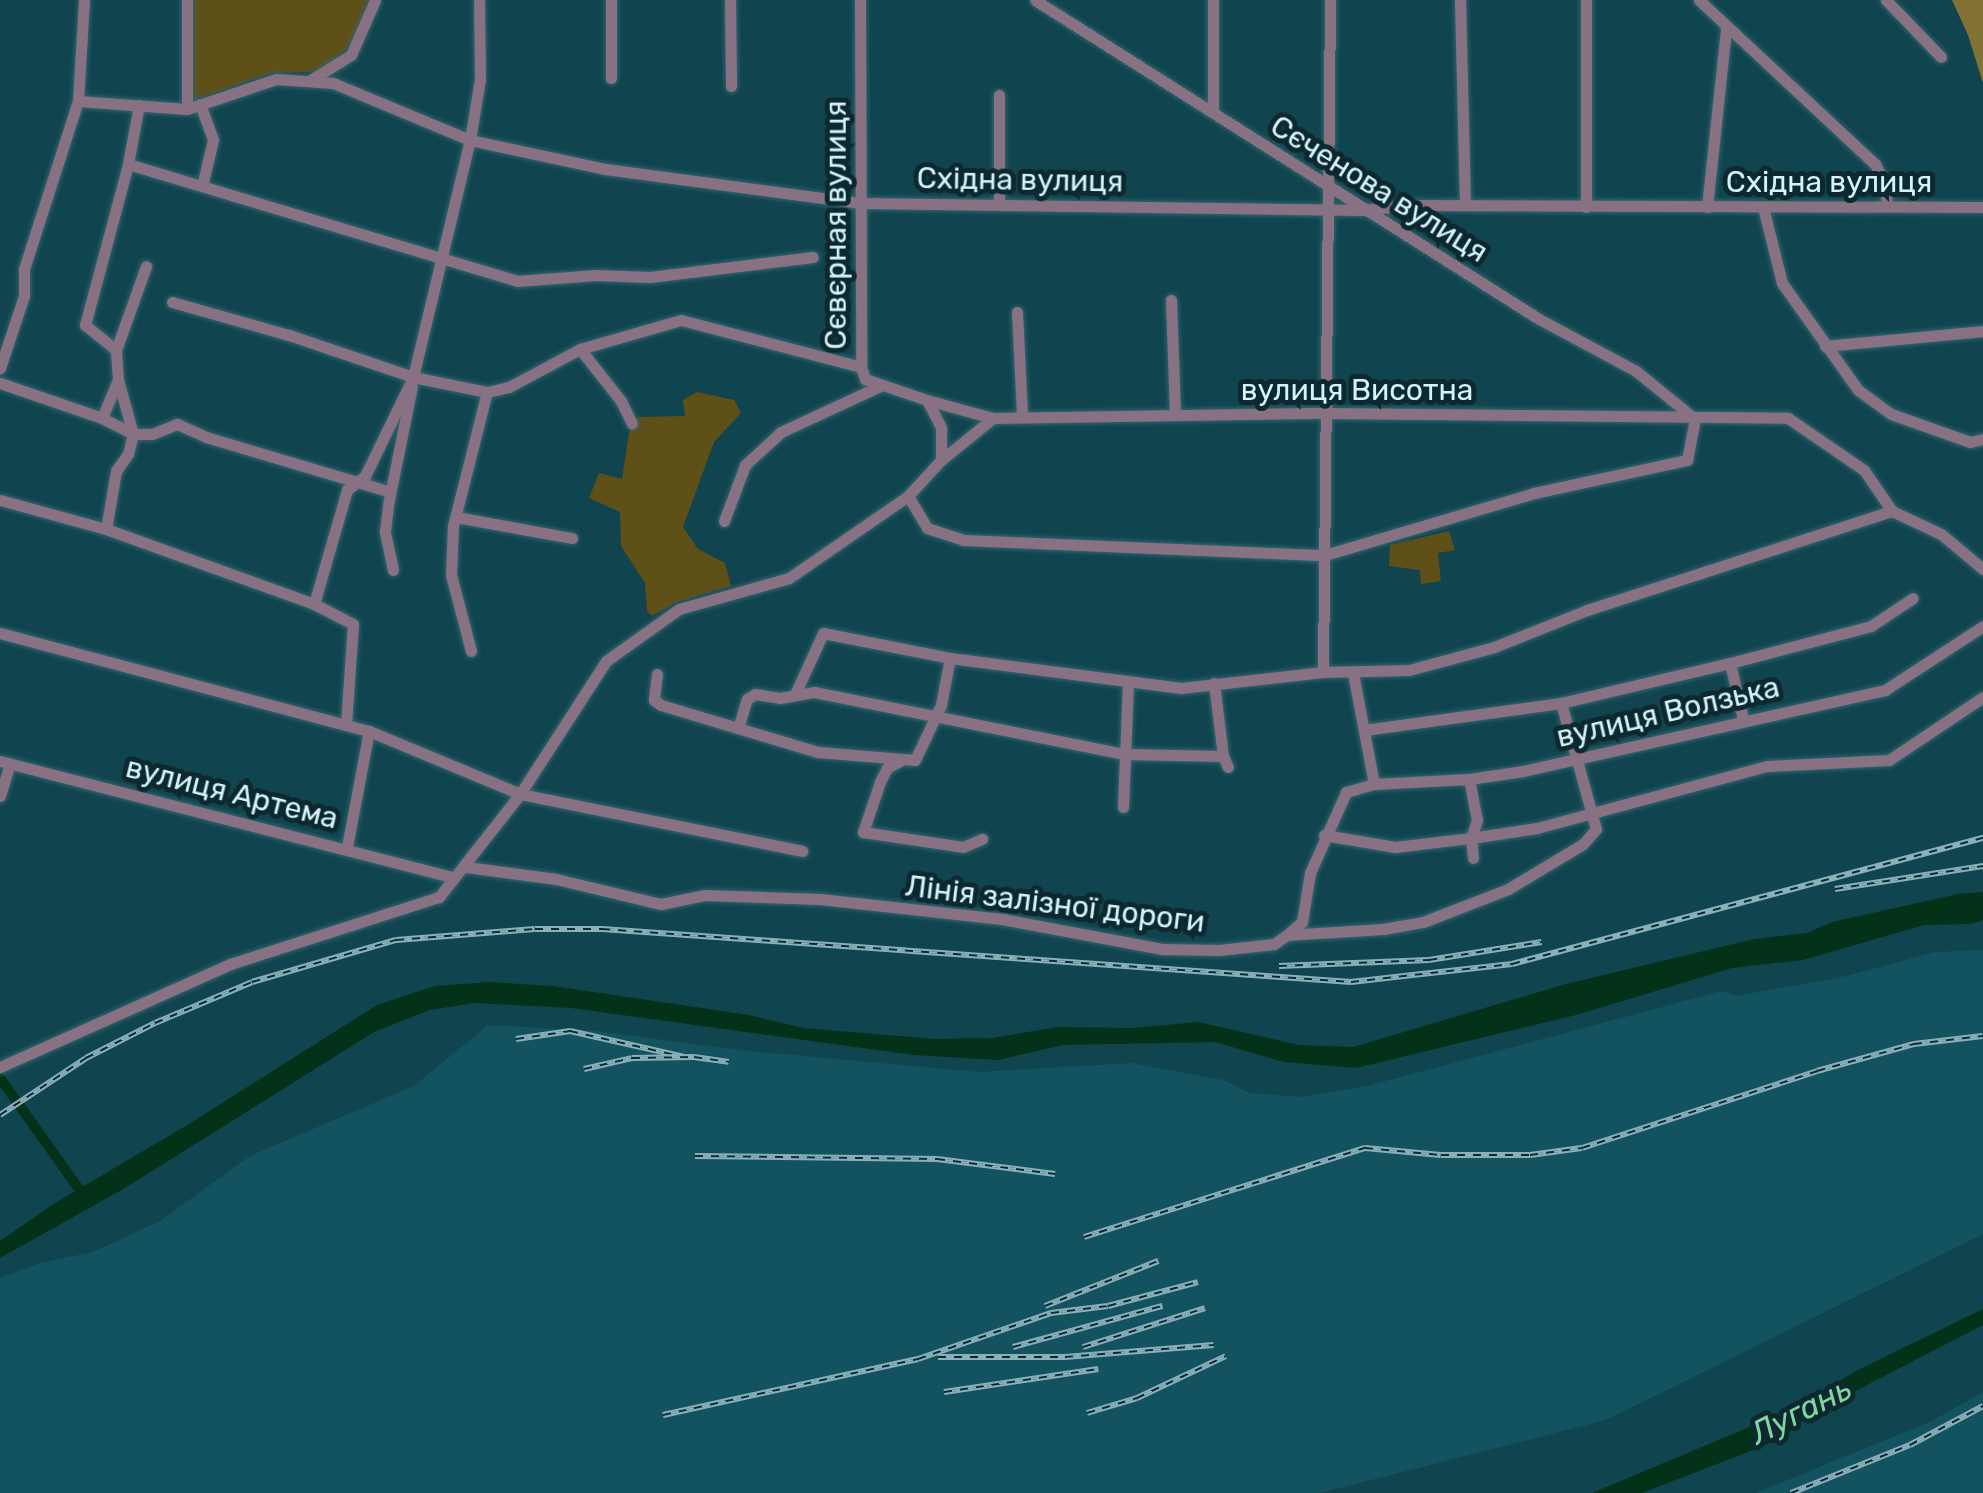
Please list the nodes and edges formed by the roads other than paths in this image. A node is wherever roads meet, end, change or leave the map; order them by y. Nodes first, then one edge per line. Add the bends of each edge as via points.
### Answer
1 (84, 0) edge
2 (187, 0) edge
3 (375, 0) edge
4 (479, 0) edge
5 (611, 0) edge
6 (730, 0) edge
7 (860, 0) edge
8 (1036, 0) edge
9 (1213, 0) edge
10 (1330, 0) edge
11 (1460, 0) edge
12 (1586, 0) edge
13 (1699, 0) edge
14 (1886, 0) edge
15 (1726, 28) junction
16 (1941, 57) dead end
17 (612, 78) dead end
18 (309, 81) junction
19 (731, 86) dead end
20 (999, 95) dead end
21 (78, 101) junction
22 (139, 105) junction
23 (193, 107) junction
24 (1212, 112) junction
25 (470, 140) junction
26 (128, 164) junction
27 (202, 186) junction
28 (1328, 189) junction
29 (861, 203) junction
30 (1000, 205) junction
31 (1465, 205) junction
32 (1887, 206) junction
33 (1586, 207) junction
34 (1708, 207) junction
35 (1762, 207) junction
36 (1983, 207) edge
37 (1328, 209) junction
38 (1366, 210) junction
39 (813, 257) dead end
40 (444, 260) junction
41 (146, 266) dead end
42 (1171, 300) dead end
43 (172, 302) dead end
44 (1017, 312) dead end
45 (1983, 331) edge
46 (1825, 346) junction
47 (580, 349) junction
48 (116, 350) junction
49 (861, 367) junction
50 (0, 368) edge
51 (413, 377) junction
52 (118, 380) junction
53 (0, 384) edge
54 (880, 386) junction
55 (488, 392) junction
56 (927, 400) junction
57 (1326, 413) junction
58 (1175, 415) junction
59 (1022, 416) junction
60 (102, 418) junction
61 (993, 418) junction
62 (1695, 419) junction
63 (632, 424) dead end
64 (133, 434) junction
65 (1983, 439) edge
66 (941, 460) junction
67 (351, 482) junction
68 (390, 492) junction
69 (908, 496) junction
70 (0, 500) edge
71 (1892, 511) junction
72 (456, 517) junction
73 (724, 521) dead end
74 (106, 529) junction
75 (572, 538) dead end
76 (1324, 554) junction
77 (1983, 569) edge
78 (393, 570) dead end
79 (1913, 598) dead end
80 (314, 604) junction
81 (1983, 626) edge
82 (0, 633) edge
83 (471, 651) dead end
84 (950, 658) junction
85 (1730, 663) junction
86 (1323, 672) junction
87 (1353, 673) junction
88 (657, 674) dead end
89 (1128, 684) junction
90 (1214, 684) junction
91 (795, 694) junction
92 (1983, 698) edge
93 (1562, 703) junction
94 (934, 717) junction
95 (1743, 719) junction
96 (346, 724) junction
97 (738, 728) junction
98 (1364, 730) junction
99 (369, 731) junction
100 (1125, 754) junction
101 (904, 759) junction
102 (1575, 760) junction
103 (5, 762) edge
104 (1469, 779) junction
105 (1374, 784) junction
106 (520, 794) junction
107 (0, 796) edge
108 (1124, 807) dead end
109 (1592, 813) junction
110 (1324, 835) junction
111 (982, 838) dead end
112 (1470, 838) junction
113 (347, 847) junction
114 (802, 851) dead end
115 (1474, 858) dead end
116 (466, 868) junction
117 (450, 877) junction
118 (1287, 934) junction
119 (0, 1067) edge

1 - 21 street
2 - 23 street
3 - 18 street via 351,56
4 - 25 street via 480,80
5 - 17 street
6 - 19 street
7 - 29 street, Сєвєрная вулиця
8 - 24 street, Сєченова вулиця
9 - 24 street
10 - 28 street
11 - 31 street
12 - 33 street
13 - 15 street
14 - 16 street
15 - 32 street via 1875,164
15 - 34 street
18 - 23 street, Східна вулиця via 276,80
18 - 25 street, Східна вулиця via 334,82
20 - 30 street
21 - 22 street, Східна вулиця
21 - 50 street
22 - 23 street, Східна вулиця
22 - 26 street
23 - 27 street via 213,140
24 - 28 street, Сєченова вулиця
25 - 29 street, Східна вулиця via 605,168
25 - 40 street
26 - 27 street
26 - 48 street via 85,325
27 - 40 street
28 - 37 street
28 - 38 street, Сєченова вулиця
29 - 30 street, Східна вулиця
29 - 49 street, Сєвєрная вулиця
30 - 37 street, Східна вулиця
31 - 33 street, Східна вулиця
31 - 38 street, Східна вулиця
32 - 35 street, Східна вулиця
32 - 36 street, Східна вулиця
33 - 34 street, Східна вулиця
34 - 35 street, Східна вулиця
35 - 46 street via 1782,283
37 - 38 street, Східна вулиця
37 - 57 street
38 - 62 street, Сєченова вулиця via 1636,372
39 - 40 street via 650,277 517,281
40 - 51 street
41 - 48 street
42 - 58 street
43 - 51 street
44 - 59 street
45 - 46 street
46 - 65 street via 1858,390 1891,414 1970,442
47 - 49 street via 681,320
47 - 55 street
47 - 63 street
48 - 52 street
49 - 54 street, Сєвєрная вулиця via 865,379
51 - 55 street
51 - 67 street via 365,476
51 - 68 street
52 - 60 street
52 - 64 street
53 - 60 street
54 - 56 street, Сєвєрная вулиця
54 - 73 street via 781,432 745,466
55 - 72 street
56 - 61 street, Сєвєрная вулиця
56 - 66 street via 942,428
57 - 58 street, вулиця Висотна
57 - 62 street, вулиця Висотна
57 - 76 street
58 - 59 street, вулиця Висотна
59 - 61 street, вулиця Висотна
60 - 64 street
61 - 66 street
62 - 71 street, вулиця Висотна via 1788,418 1864,470
62 - 76 street via 1687,460 1534,493
64 - 67 street via 176,424
64 - 74 street via 116,471
66 - 69 street
67 - 68 street
67 - 80 street
68 - 78 street via 386,531
69 - 76 street via 928,528 964,540
69 - 106 street via 789,578 695,602 606,661
70 - 74 street
71 - 77 street via 1941,534
71 - 87 street via 1450,661
72 - 75 street
72 - 83 street via 451,575
74 - 80 street
76 - 86 street
79 - 85 street via 1871,626
80 - 96 street via 353,624
81 - 95 street, вулиця Волзька via 1885,690
82 - 96 street
84 - 89 street
84 - 91 street via 823,634
84 - 94 street
85 - 93 street
85 - 95 street
86 - 87 street
86 - 90 street
87 - 98 street
88 - 97 street via 654,700 661,705
89 - 90 street
89 - 100 street
90 - 100 street via 1226,762
91 - 94 street via 814,692
91 - 97 street via 747,698
92 - 109 street via 1888,760 1767,766
93 - 98 street
93 - 102 street
94 - 100 street
94 - 101 street via 919,757
95 - 102 street, вулиця Волзька
96 - 99 street
97 - 101 street via 818,752
98 - 105 street
99 - 106 street
99 - 113 street
100 - 108 street
101 - 111 street via 887,768 863,832 963,847
102 - 104 street, вулиця Волзька
102 - 109 street
103 - 107 street
103 - 113 street, вулиця Артема
104 - 105 street, вулиця Волзька
104 - 112 street via 1477,820
105 - 110 street, вулиця Волзька via 1346,792
106 - 114 street
106 - 116 street
109 - 112 street
109 - 118 street, Лінія залізної дороги via 1596,830 1583,844 1508,889 1423,922
110 - 112 street via 1395,847
110 - 118 street via 1302,922
112 - 115 street
113 - 117 street, вулиця Артема
116 - 117 street
116 - 118 street, Лінія залізної дороги via 556,879 661,904 705,895 820,899 1002,919 1162,949 1274,944
117 - 119 street via 439,897 230,964

